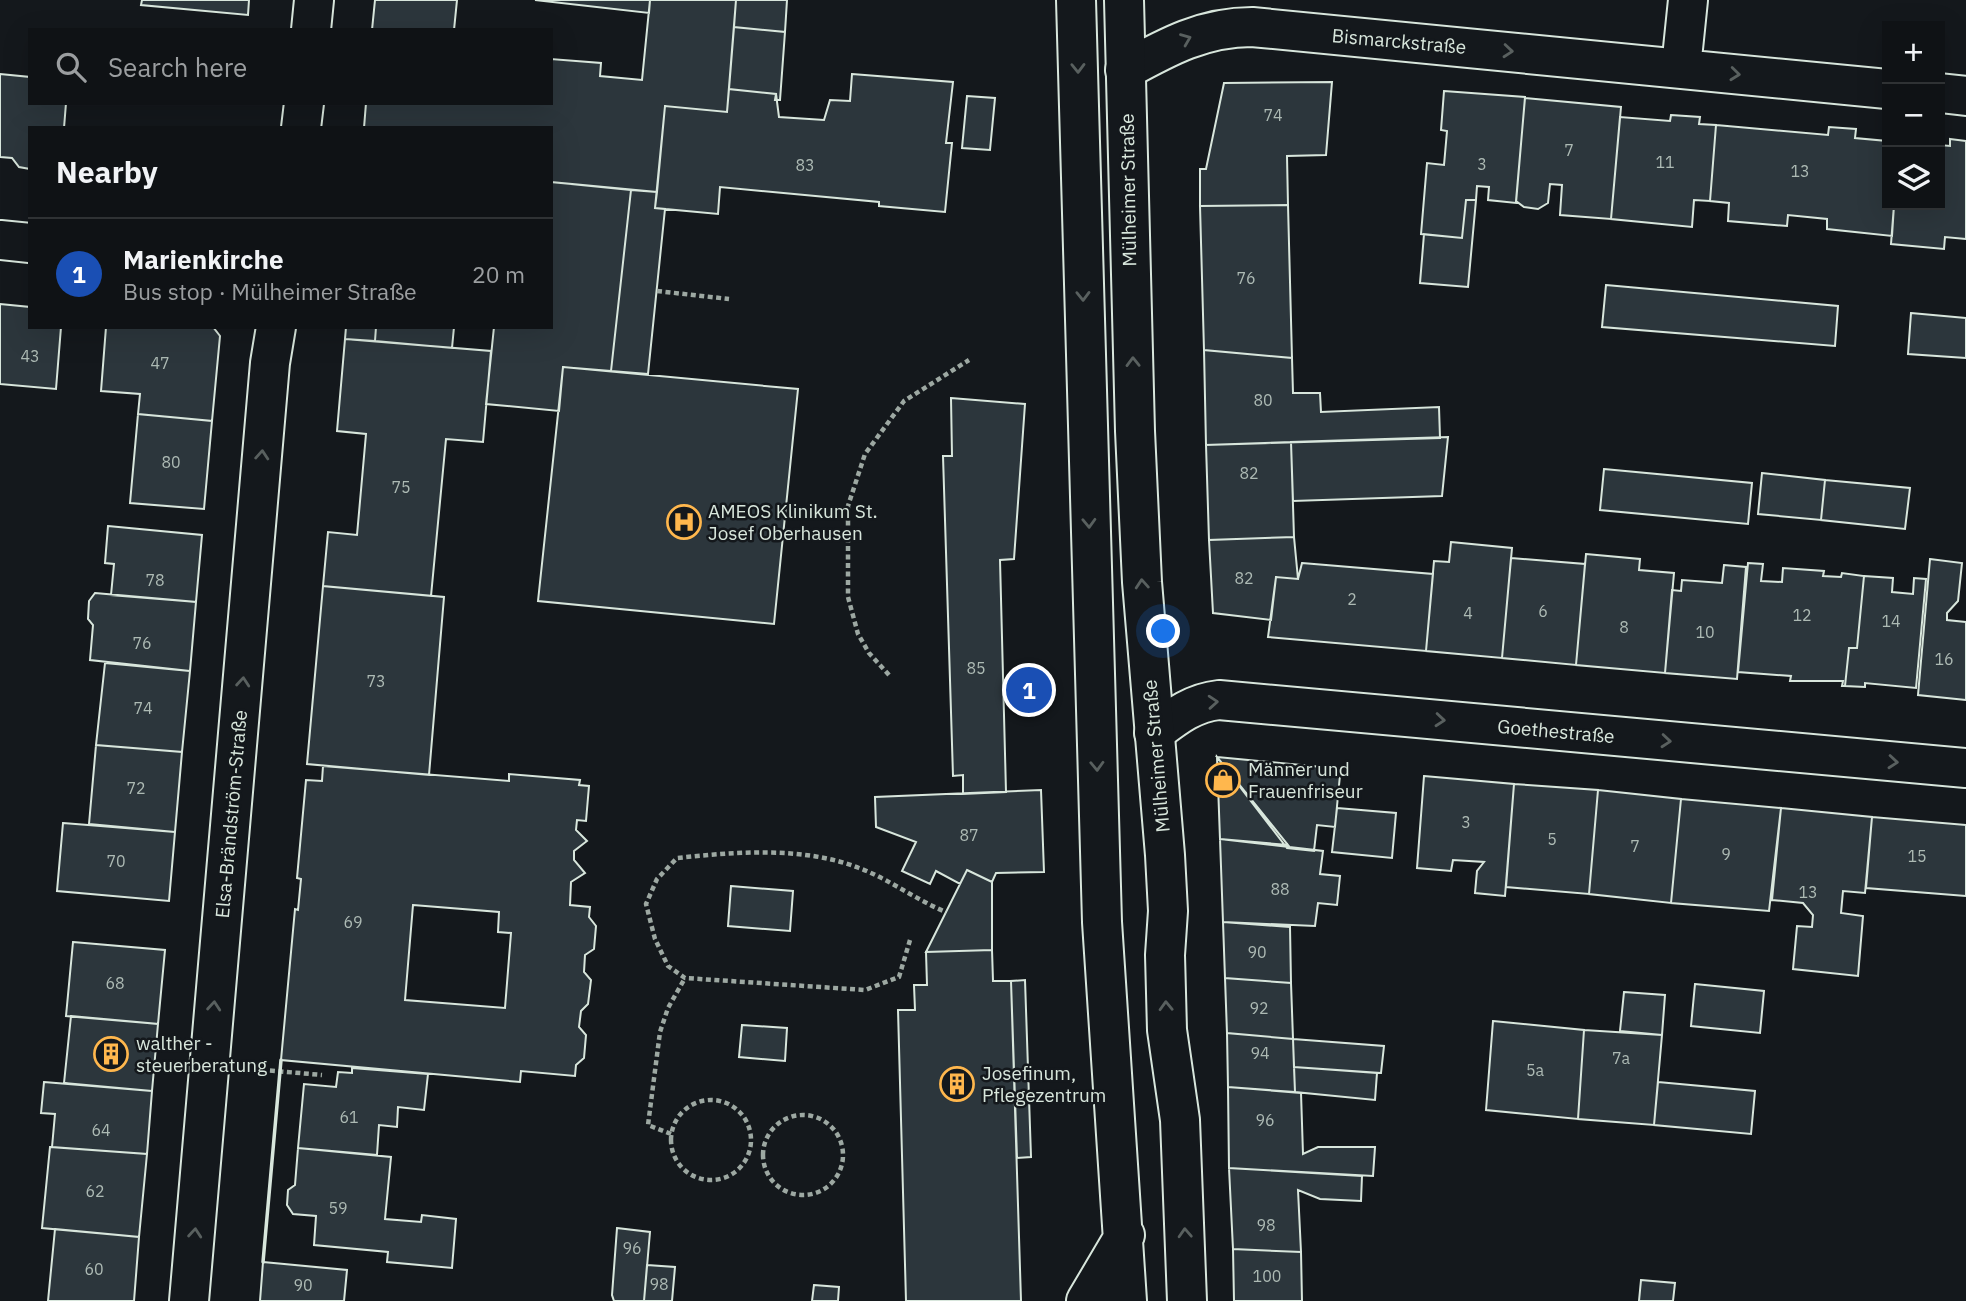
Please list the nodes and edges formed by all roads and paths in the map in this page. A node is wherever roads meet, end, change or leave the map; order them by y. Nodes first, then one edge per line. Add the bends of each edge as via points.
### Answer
1 (314, 0) edge
2 (1076, 0) edge
3 (1124, 0) edge
4 (1688, 0) edge
5 (311, 28) edge
6 (1681, 68) junction
7 (1125, 70) junction
8 (1882, 88) edge
9 (1945, 94) edge
10 (1966, 96) edge
11 (304, 105) edge
12 (301, 126) edge
13 (0, 240) edge
14 (28, 243) edge
15 (657, 291) dead end
16 (729, 299) dead end
17 (276, 329) edge
18 (969, 360) dead end
19 (889, 675) dead end
20 (1154, 733) junction
21 (1966, 768) edge
22 (946, 912) dead end
23 (910, 940) dead end
24 (685, 978) junction
25 (209, 1066) junction
26 (322, 1075) dead end
27 (671, 1134) junction
28 (751, 1147) junction
29 (763, 1148) junction
30 (1125, 1235) junction
31 (189, 1301) edge
32 (1086, 1301) edge
33 (1127, 1301) edge
34 (1187, 1301) edge

1 - 5 street
2 -> 30 street via 1102,909
3 - 7 street, Mülheimer Straße
4 - 6 street
7 -> 6 street, Bismarckstraße via 1192,35 1229,27
6 -> 8 street, Bismarckstraße
20 -> 7 street, Mülheimer Straße via 1135,444
9 - 10 street
11 - 12 street
13 - 14 street
15 - 16 path
25 -> 17 street, Elsa-Brändström-Straße
18 - 19 path via 904,401 865,454 848,506 848,597 858,634
20 -> 21 street, Goethestraße via 1182,711 1219,700
34 -> 20 street, Mülheimer Straße via 1180,1120 1167,1030 1164,955 1168,911
22 - 24 path via 860,868 817,856 723,853 677,858 657,879 646,904 668,966
23 - 24 path via 899,977 865,990
24 - 27 path via 660,1032 648,1125
25 - 26 path
31 -> 25 street, Elsa-Brändström-Straße
27 - 28 path via 678,1163 704,1180 720,1180 734,1173 746,1162
27 - 28 path via 688,1107 718,1101 733,1106 744,1117 751,1131
28 - 29 path
29 - 29 path via 780,1122 810,1115 836,1132 843,1162 827,1188 812,1195 796,1195 770,1178
30 - 32 street
30 - 33 street

